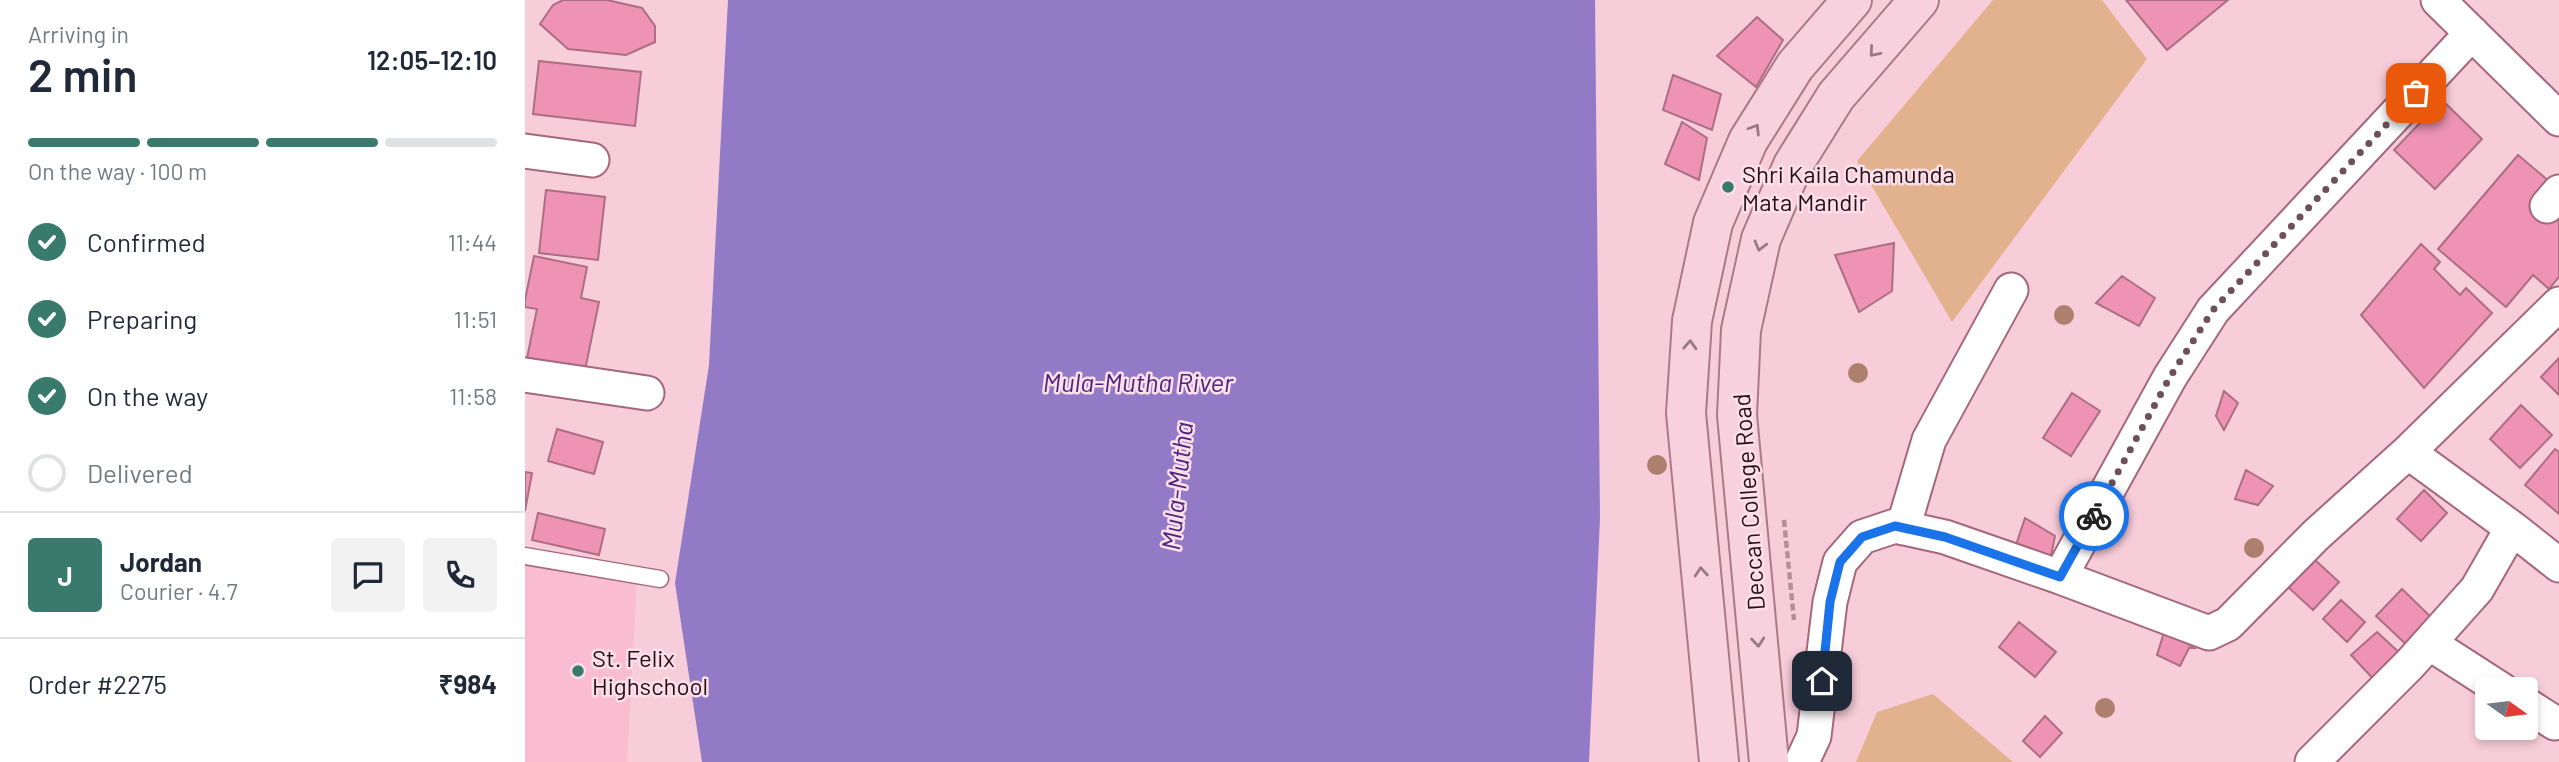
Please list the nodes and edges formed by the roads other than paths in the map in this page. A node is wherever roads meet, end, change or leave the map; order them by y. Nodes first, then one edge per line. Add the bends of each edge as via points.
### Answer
1 (1852, 0) edge
2 (1919, 0) edge
3 (2438, 0) edge
4 (2472, 33) junction
5 (2559, 119) edge
6 (525, 151) edge
7 (592, 160) dead end
8 (2011, 290) dead end
9 (2559, 304) edge
10 (525, 375) edge
11 (647, 393) dead end
12 (2408, 452) junction
13 (1903, 528) junction
14 (2512, 528) junction
15 (525, 556) edge
16 (2559, 565) edge
17 (2060, 577) junction
18 (660, 579) dead end
19 (2429, 643) junction
20 (2482, 677) edge
21 (2538, 712) edge
22 (2555, 723) dead end
23 (1719, 762) edge
24 (1769, 762) edge
25 (1802, 762) edge
26 (2312, 762) edge

23 -> 1 main road, Deccan College Road via 1686,413 1692,321 1713,223 1748,141 1795,66
2 -> 24 main road, Deccan College Road via 1836,96 1793,165 1761,239 1741,330 1737,415
3 - 4 street
4 - 5 street
4 - 17 street via 2213,310 2170,377
6 - 7 street
8 - 13 street via 1929,440
9 - 12 street
10 - 11 street
12 - 14 street
12 - 17 street via 2228,624 2209,633
13 - 17 street via 1945,537
13 - 25 street via 1895,526 1862,537 1840,562 1830,602 1814,736
14 - 16 street
14 - 19 street via 2477,589
15 - 18 lane
19 - 20 street
19 - 26 street
21 - 22 street

